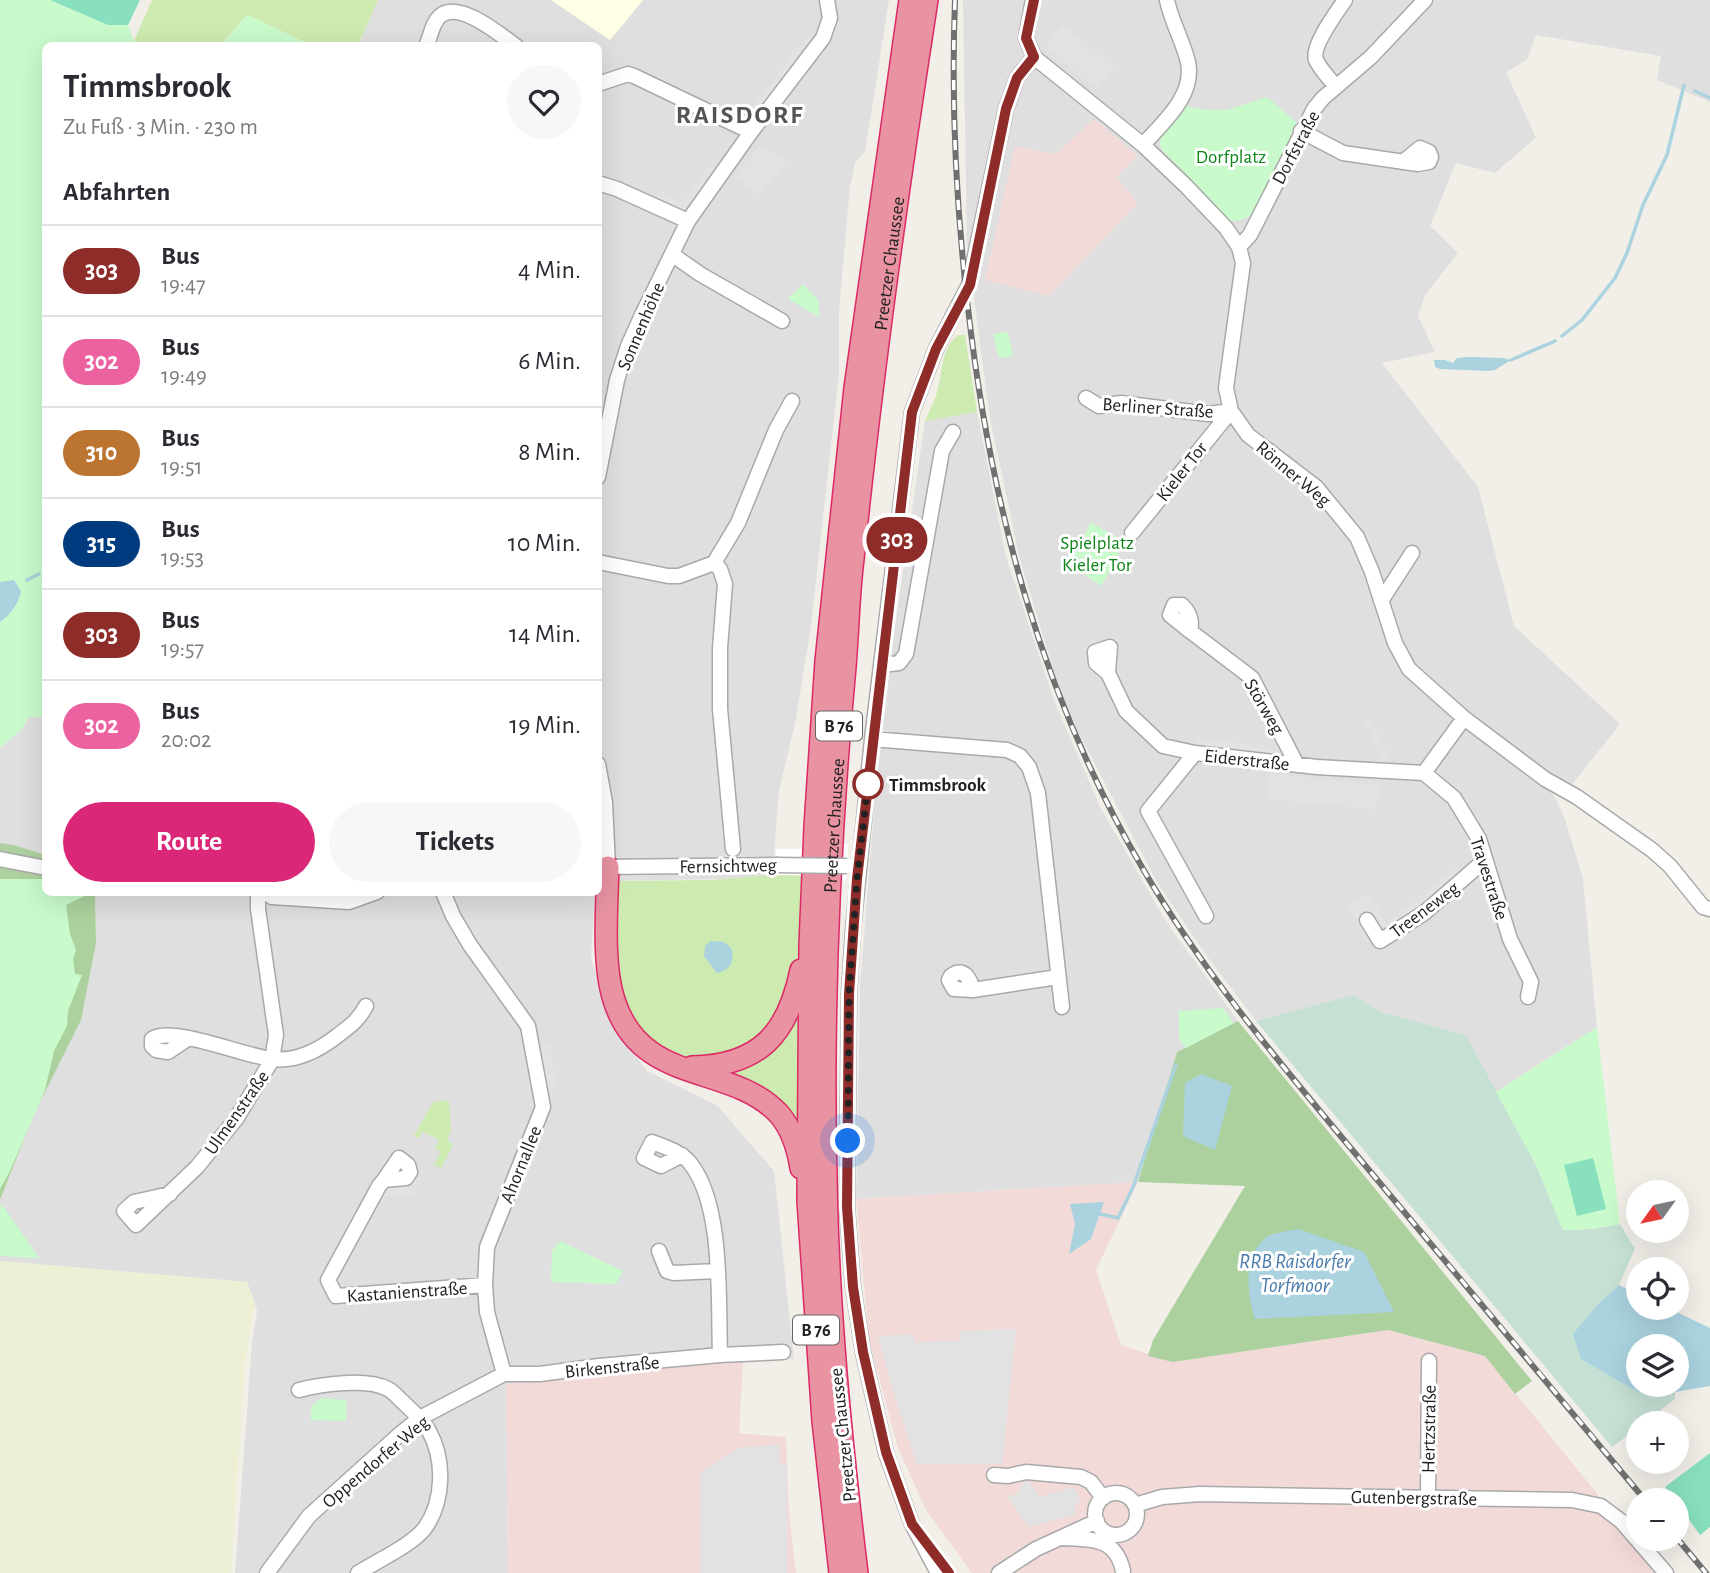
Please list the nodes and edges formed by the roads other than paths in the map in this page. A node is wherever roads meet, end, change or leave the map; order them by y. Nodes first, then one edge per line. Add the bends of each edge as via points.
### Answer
1 (827, 0) edge
2 (910, 0) edge
3 (927, 0) edge
4 (1034, 0) edge
5 (1167, 0) edge
6 (1345, 0) edge
7 (1421, 2) edge
8 (428, 42) edge
9 (510, 42) edge
10 (1034, 57) junction
11 (602, 83) edge
12 (1336, 88) junction
13 (1301, 131) junction
14 (751, 132) junction
15 (1143, 145) junction
16 (1404, 162) dead end
17 (602, 185) edge
18 (688, 221) junction
19 (1239, 247) junction
20 (673, 255) junction
21 (782, 321) dead end
22 (1086, 398) dead end
23 (792, 401) dead end
24 (1231, 411) junction
25 (953, 432) dead end
26 (602, 458) edge
27 (1132, 533) dead end
28 (1412, 553) dead end
29 (602, 563) edge
30 (714, 563) junction
31 (1381, 601) junction
32 (1190, 631) dead end
33 (882, 665) junction
34 (1108, 673) dead end
35 (1464, 718) junction
36 (872, 739) junction
37 (1195, 753) junction
38 (1297, 765) junction
39 (1424, 773) junction
40 (602, 786) edge
41 (733, 849) dead end
42 (0, 859) edge
43 (1485, 860) junction
44 (853, 865) junction
45 (39, 867) edge
46 (603, 867) edge
47 (258, 896) edge
48 (271, 896) edge
49 (365, 896) edge
50 (445, 896) edge
51 (1710, 909) edge
52 (1206, 916) dead end
53 (1367, 920) dead end
54 (810, 945) junction
55 (1058, 977) junction
56 (973, 990) dead end
57 (1528, 997) dead end
58 (366, 1006) dead end
59 (1062, 1007) dead end
60 (189, 1038) dead end
61 (272, 1059) junction
62 (682, 1068) junction
63 (682, 1155) dead end
64 (384, 1180) dead end
65 (170, 1194) dead end
66 (808, 1201) junction
67 (659, 1251) dead end
68 (717, 1271) junction
69 (485, 1285) junction
70 (783, 1352) dead end
71 (720, 1355) junction
72 (1429, 1361) dead end
73 (503, 1374) junction
74 (299, 1390) dead end
75 (420, 1418) junction
76 (994, 1475) dead end
77 (1102, 1498) junction
78 (1428, 1498) junction
79 (1135, 1505) junction
80 (1097, 1521) junction
81 (912, 1524) junction
82 (1119, 1535) junction
83 (1057, 1538) junction
84 (1123, 1572) edge
85 (267, 1573) edge
86 (358, 1573) edge
87 (840, 1573) edge
88 (857, 1573) edge
89 (938, 1573) edge
90 (949, 1573) edge
91 (999, 1573) edge
92 (1666, 1573) edge

1 - 14 street, Sonnenhöhe via 830,19 823,38
2 - 54 highway, Preetzer Chaussee / B 76 via 850,429 824,689
3 - 88 highway, Preetzer Chaussee / B 76 via 852,564 828,915 826,1192 833,1346
4 - 10 street via 1026,38
5 - 15 street via 1188,64 1187,87
6 - 12 street via 1315,53
7 - 12 street, Dorfstraße
8 - 9 street via 434,24 450,10 464,10
10 - 15 street
10 - 33 street via 1017,78 1006,109 970,285 936,349 912,412
11 - 14 street via 628,74
12 - 13 street, Dorfstraße via 1323,98
13 - 16 street via 1343,153
13 - 19 street, Dorfstraße via 1250,235
14 - 18 street, Sonnenhöhe
15 - 19 street via 1226,228
17 - 18 street
18 - 20 street, Sonnenhöhe
19 - 24 street via 1243,263 1226,388
20 - 21 street
20 - 26 street, Sonnenhöhe via 628,346
22 - 24 street, Berliner Straße via 1099,405 1121,403 1208,414
23 - 30 street via 738,523
24 - 27 street, Kieler Tor
24 - 31 street, Rönner Weg via 1248,435 1316,487 1337,510 1357,537
25 - 33 street via 942,452 906,654 899,663
28 - 31 street
29 - 30 street via 668,576
30 - 41 street via 725,584 720,709
31 - 35 street, Rönner Weg via 1409,669
32 - 38 street, Störweg via 1252,678
33 - 36 street
34 - 37 street via 1126,711 1163,746
35 - 39 street
35 - 51 street, Rönner Weg via 1652,850 1703,907
36 - 44 street
36 - 55 street via 1007,750 1029,767 1041,816
37 - 38 street, Eiderstraße
37 - 52 street, Eiderstraße via 1148,811
38 - 39 street, Eiderstraße
39 - 43 street, Travestraße via 1463,810
40 - 46 street
42 - 45 street
43 - 53 street, Treeneweg via 1424,913 1380,941
43 - 57 street, Travestraße via 1510,939 1531,982
44 - 46 street, Fernsichtweg, bridge
44 - 81 street via 847,1207 853,1287 879,1427
46 - 62 highway, B 76 via 614,999 640,1044
47 - 61 street, Ulmenstraße via 276,1035
48 - 49 street via 338,902
50 - 69 street, Ahornallee via 470,945 528,1026 543,1107 487,1247
54 - 62 highway, B 76 via 796,996 772,1039 733,1063
54 - 66 highway, Preetzer Chaussee / B 76
55 - 56 street
55 - 59 street
58 - 61 street via 358,1020 326,1045 293,1058
60 - 61 street
61 - 65 street, Ulmenstraße via 236,1119
62 - 66 highway, B 76 via 750,1093 779,1115 796,1146
63 - 68 street via 707,1195
64 - 69 street, Kastanienstraße via 328,1280 335,1296
66 - 87 highway, Preetzer Chaussee / B 76 via 823,1421
67 - 68 street via 667,1271
68 - 71 street
69 - 73 street, Ahornallee
70 - 71 street, Birkenstraße
71 - 73 street, Birkenstraße
72 - 78 street, Hertzstraße
73 - 75 street, Oppendorfer Weg
74 - 75 street via 319,1384 373,1384 390,1390
75 - 85 street, Oppendorfer Weg via 309,1516
75 - 86 street via 439,1463 438,1499 424,1530
76 - 77 street via 1026,1472 1081,1477 1091,1482
77 - 79 street via 1117,1493
77 - 80 street
78 - 79 street, Gutenbergstraße via 1200,1494
78 - 92 street, Gutenbergstraße via 1570,1500 1601,1506 1621,1521
79 - 82 street via 1133,1527
80 - 82 street via 1105,1532
80 - 83 street
81 - 89 street
81 - 90 street
82 - 84 street
83 - 84 street via 1096,1539 1108,1545 1121,1560
83 - 91 street

